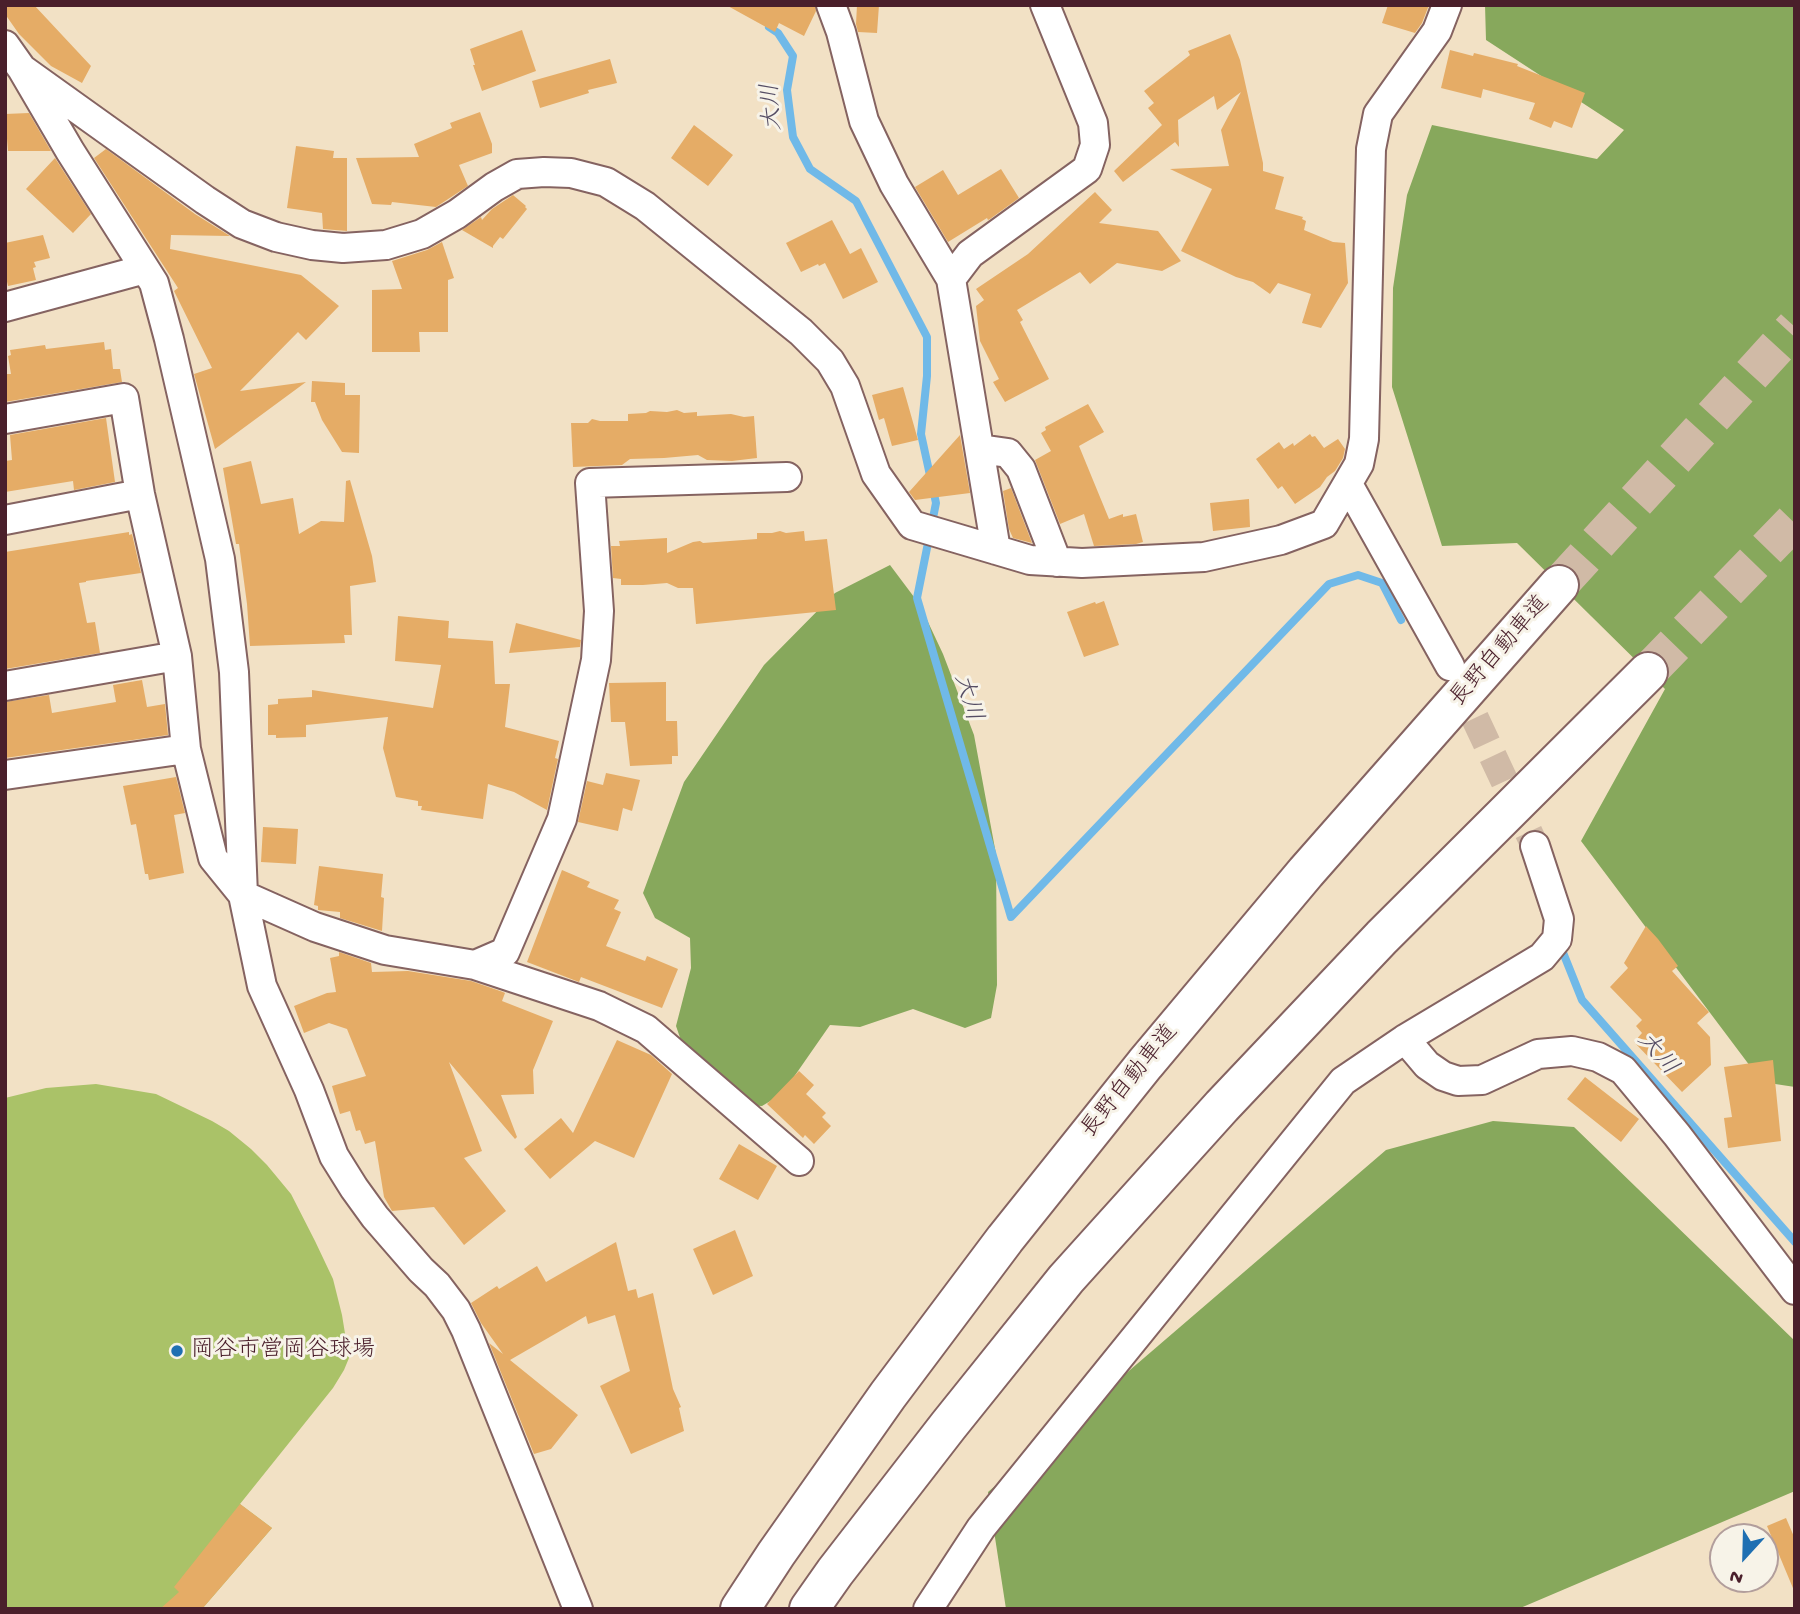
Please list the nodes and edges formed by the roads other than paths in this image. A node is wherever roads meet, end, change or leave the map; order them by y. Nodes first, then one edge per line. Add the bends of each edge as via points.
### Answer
1 (831, 5) edge
2 (1045, 5) edge
3 (1447, 5) edge
4 (5, 45) edge
5 (22, 69) junction
6 (145, 269) junction
7 (950, 279) junction
8 (5, 307) edge
9 (5, 419) edge
10 (980, 449) junction
11 (787, 477) dead end
12 (1349, 484) junction
13 (140, 494) junction
14 (5, 520) edge
15 (996, 550) junction
16 (1057, 562) junction
17 (1559, 585) tunnel mouth
18 (177, 656) junction
19 (1450, 666) tunnel mouth
20 (1648, 672) tunnel mouth
21 (5, 686) edge
22 (186, 749) junction
23 (5, 775) edge
24 (1535, 845) tunnel mouth
25 (243, 895) junction
26 (475, 965) junction
27 (1405, 1039) junction
28 (799, 1161) dead end
29 (1795, 1290) edge
30 (578, 1609) edge
31 (740, 1609) edge
32 (809, 1609) edge
33 (928, 1609) edge

1 - 7 street via 864,121 894,184
2 - 7 street via 1093,123 1096,145 1087,170 970,254
3 - 12 street via 1437,32 1378,114 1371,149 1364,439
4 - 5 street
5 - 6 street
5 - 15 street via 242,223 312,245 386,244 422,234 517,174 571,173 606,182 645,206 801,332 830,361 845,386 876,474 912,525
6 - 8 street
6 - 25 street via 154,283 169,339 220,559 234,672
7 - 10 street
9 - 13 street via 124,398
10 - 15 street
10 - 16 street via 1008,453 1021,469
11 - 26 street via 590,483 599,611 596,660 562,819 505,952
12 - 16 street via 1324,524 1281,540 1204,557
12 - 19 street
13 - 14 street
13 - 18 street
15 - 16 street
17 - 31 highway, 長野自動車道 via 1306,872 1127,1086 888,1395
18 - 21 street
18 - 22 street
20 - 32 highway via 1382,937 1066,1279 947,1426
22 - 23 street
22 - 25 street via 213,858
24 - 27 street via 1559,919 1556,939 1542,957
25 - 26 street via 385,950
25 - 30 street via 262,986 334,1156 375,1217 456,1310
26 - 28 street via 598,1006 646,1029
27 - 29 street via 1427,1065 1458,1081 1482,1080 1538,1054 1572,1051 1623,1070
27 - 33 street via 1343,1081 981,1528

